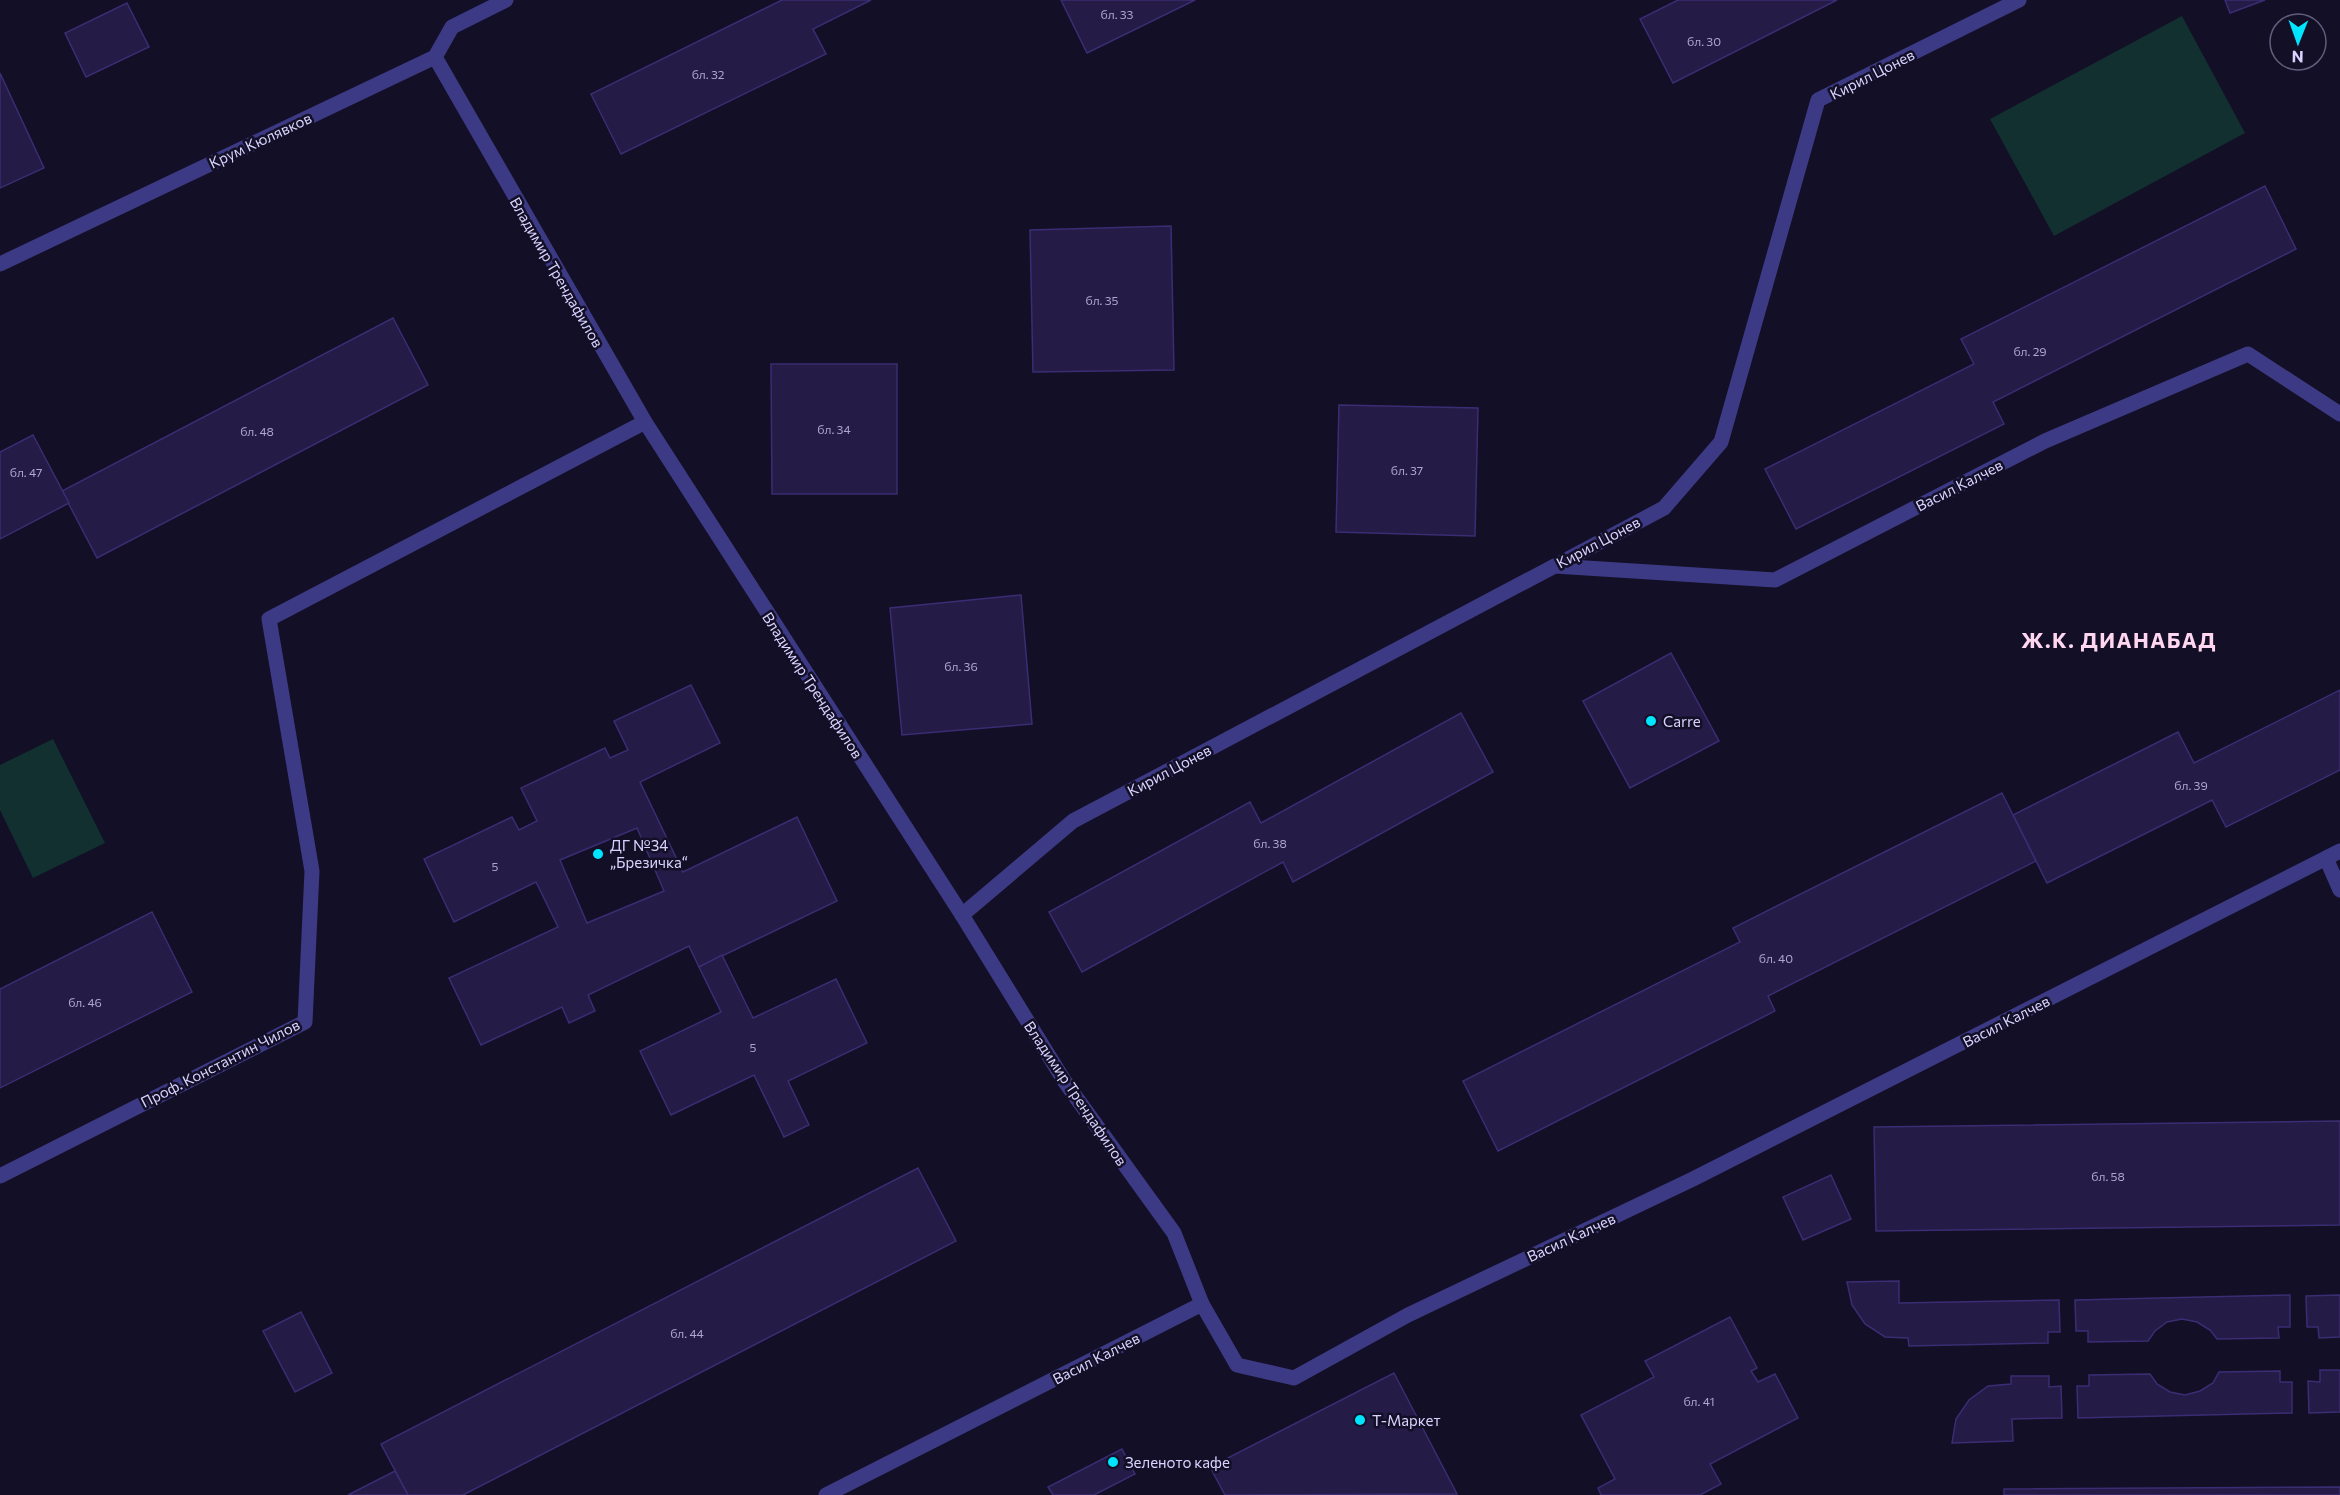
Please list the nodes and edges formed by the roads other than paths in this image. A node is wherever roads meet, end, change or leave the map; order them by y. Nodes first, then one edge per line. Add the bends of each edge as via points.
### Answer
1 (506, 0) edge
2 (2019, 0) edge
3 (435, 57) junction
4 (0, 264) edge
5 (2340, 414) edge
6 (645, 422) junction
7 (1555, 566) junction
8 (2340, 851) edge
9 (2326, 858) junction
10 (2340, 890) edge
11 (962, 915) junction
12 (0, 1176) edge
13 (1202, 1304) junction
14 (826, 1495) edge

1 - 3 street via 452,27
2 - 7 street, Кирил Цонев via 1818,100 1721,442 1664,507
3 - 4 street, Крум Кюлявков
3 - 6 street, Владимир Трендафилов
5 - 7 street, Васил Калчев via 2248,354 2045,441 1776,580
6 - 11 street, Владимир Трендафилов
6 - 12 street, Проф. Константин Чилов via 269,619 312,871 305,1022
7 - 11 street, Кирил Цонев via 1073,821
8 - 9 street, Васил Калчев
9 - 10 street
9 - 13 street, Васил Калчев via 1692,1179 1408,1315 1294,1378 1237,1365
11 - 13 street, Владимир Трендафилов via 1065,1082 1174,1233
13 - 14 street, Васил Калчев

